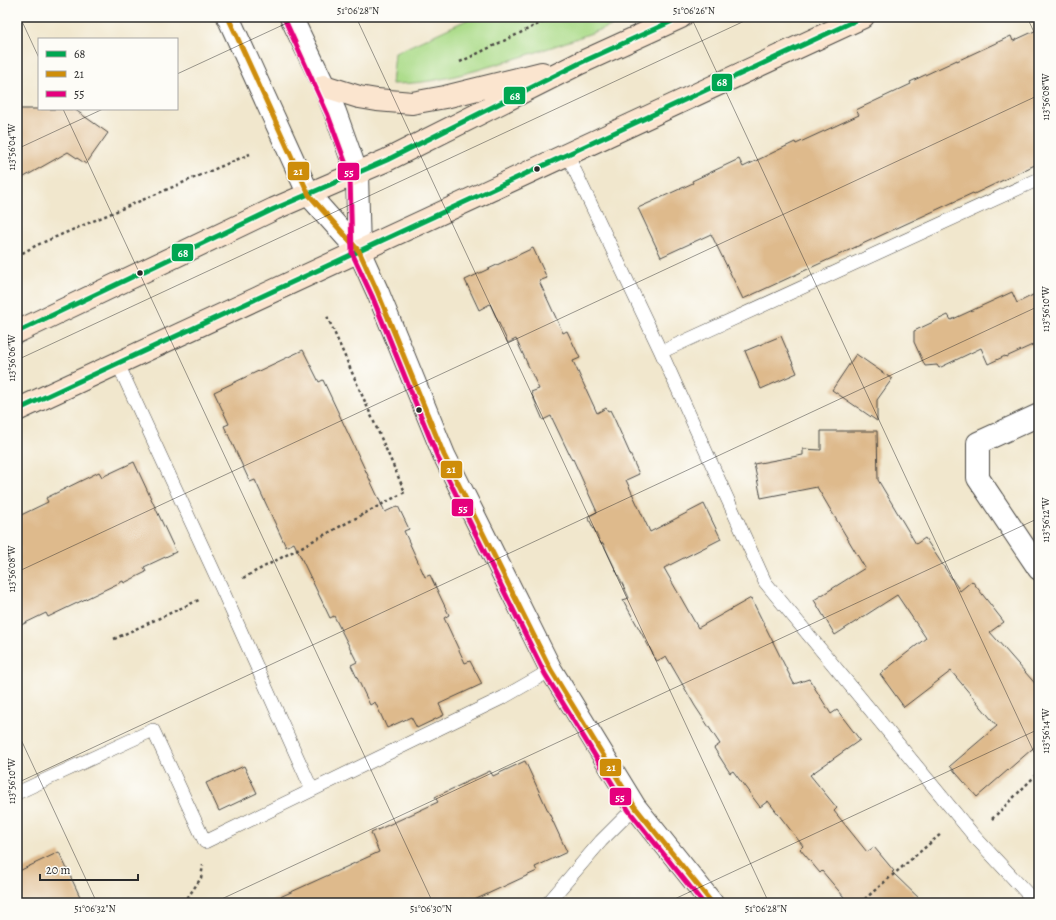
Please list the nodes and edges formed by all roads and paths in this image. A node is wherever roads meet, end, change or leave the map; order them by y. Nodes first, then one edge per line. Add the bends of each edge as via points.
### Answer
1 (228, 17) edge
2 (291, 17) edge
3 (553, 17) edge
4 (681, 17) edge
5 (862, 17) edge
6 (580, 63) junction
7 (454, 65) dead end
8 (324, 86) junction
9 (250, 154) dead end
10 (567, 154) junction
11 (357, 174) junction
12 (1039, 179) edge
13 (308, 195) junction
14 (359, 251) junction
15 (17, 256) edge
16 (327, 316) dead end
17 (17, 332) edge
18 (661, 352) junction
19 (118, 364) junction
20 (17, 410) edge
21 (1039, 415) edge
22 (1039, 569) edge
23 (222, 589) junction
24 (114, 639) dead end
25 (551, 670) junction
26 (1039, 772) edge
27 (312, 790) junction
28 (17, 793) edge
29 (635, 807) junction
30 (960, 818) junction
31 (975, 837) junction
32 (205, 842) junction
33 (184, 903) edge
34 (548, 903) edge
35 (712, 903) edge
36 (860, 903) edge
37 (1036, 903) edge

1 - 13 street
2 - 8 street
3 - 7 path
4 - 6 main road
5 - 10 main road
6 - 8 main road via 412,103 359,97
6 - 11 main road
8 - 11 street
9 - 15 path via 36,245
10 - 14 main road
10 - 18 lane
11 - 13 main road
11 - 14 street
12 - 18 lane
13 - 14 street
13 - 17 main road
14 - 19 main road
14 - 25 street via 444,455
16 - 23 path via 405,492
18 - 30 lane via 765,582
19 - 20 main road
19 - 23 lane
21 - 22 street via 978,443 978,478
23 - 24 path
23 - 27 lane
25 - 27 lane via 504,697
25 - 29 street
26 - 31 path
27 - 32 lane
28 - 32 lane via 153,730
29 - 34 lane via 601,841
29 - 35 street
30 - 31 lane
30 - 36 path
31 - 37 lane
32 - 33 path via 201,878

